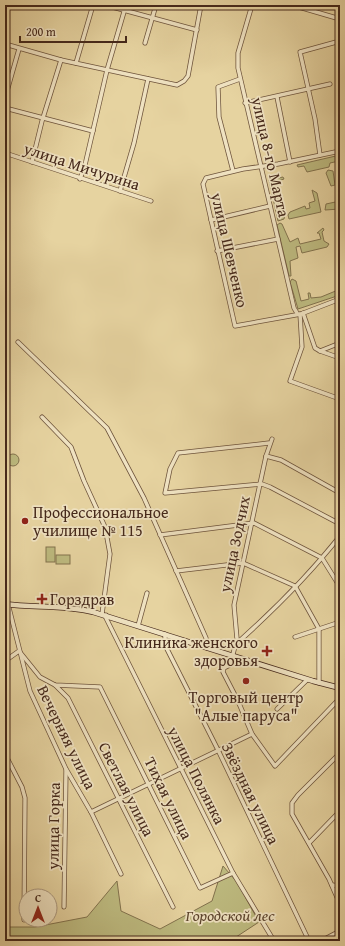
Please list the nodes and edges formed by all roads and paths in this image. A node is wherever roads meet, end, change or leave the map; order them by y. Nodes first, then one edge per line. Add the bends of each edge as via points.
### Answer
1 (93, 5) edge
2 (105, 5) edge
3 (126, 5) edge
4 (156, 5) edge
5 (201, 5) edge
6 (252, 5) edge
7 (292, 5) edge
8 (124, 10) junction
9 (153, 18) junction
10 (340, 19) edge
11 (196, 30) junction
12 (340, 41) edge
13 (145, 42) dead end
14 (5, 44) edge
15 (19, 49) junction
16 (61, 60) junction
17 (76, 63) junction
18 (108, 70) junction
19 (148, 79) junction
20 (240, 79) junction
21 (5, 82) edge
22 (10, 83) junction
23 (330, 84) dead end
24 (308, 89) junction
25 (277, 97) junction
26 (5, 98) edge
27 (245, 103) junction
28 (5, 108) edge
29 (43, 118) junction
30 (92, 131) junction
31 (340, 151) edge
32 (5, 153) edge
33 (320, 155) junction
34 (32, 162) junction
35 (290, 162) junction
36 (261, 166) junction
37 (233, 171) junction
38 (80, 179) junction
39 (120, 191) junction
40 (150, 201) dead end
41 (270, 206) junction
42 (211, 220) junction
43 (278, 239) junction
44 (217, 251) junction
45 (340, 299) edge
46 (300, 313) junction
47 (18, 342) dead end
48 (340, 344) edge
49 (320, 350) junction
50 (340, 358) edge
51 (340, 399) edge
52 (42, 417) dead end
53 (272, 439) dead end
54 (269, 443) junction
55 (266, 456) junction
56 (260, 484) junction
57 (340, 492) edge
58 (252, 522) junction
59 (340, 524) edge
60 (160, 535) junction
61 (340, 536) edge
62 (322, 558) junction
63 (243, 563) junction
64 (176, 571) junction
65 (295, 586) junction
66 (340, 587) edge
67 (147, 593) dead end
68 (6, 604) edge
69 (104, 615) junction
70 (340, 622) edge
71 (138, 626) junction
72 (319, 628) junction
73 (165, 634) junction
74 (295, 637) dead end
75 (236, 644) junction
76 (207, 648) junction
77 (19, 650) junction
78 (233, 656) junction
79 (5, 661) edge
80 (307, 680) junction
81 (319, 683) junction
82 (55, 685) junction
83 (340, 688) edge
84 (340, 698) edge
85 (278, 709) dead end
86 (252, 734) junction
87 (218, 750) junction
88 (340, 753) edge
89 (5, 754) edge
90 (66, 769) junction
91 (180, 769) junction
92 (149, 784) junction
93 (119, 798) junction
94 (340, 811) edge
95 (91, 812) junction
96 (309, 843) junction
97 (233, 873) junction
98 (121, 874) dead end
99 (332, 885) junction
100 (340, 886) edge
101 (24, 888) edge
102 (340, 904) edge
103 (64, 907) dead end
104 (173, 907) dead end
105 (340, 931) edge
106 (274, 941) edge
107 (309, 941) edge
108 (321, 941) edge

1 - 17 street
2 - 8 street
3 - 8 street
4 - 9 street
5 - 11 street
6 - 20 street, улица 8-го Марта via 238,56
7 - 10 street
8 - 9 street
8 - 18 street
9 - 11 street
9 - 13 street
11 - 19 street via 188,76 184,82 177,85
12 - 24 street via 300,52
14 - 15 street
15 - 16 street
15 - 22 street
16 - 17 street
16 - 29 street
17 - 18 street
18 - 19 street
18 - 30 street
19 - 39 street
20 - 27 street, улица 8-го Марта
20 - 37 street via 218,87 219,117
21 - 22 street
22 - 26 street
23 - 24 street
24 - 25 street
24 - 33 street
25 - 27 street
25 - 35 street
27 - 36 street, улица 8-го Марта
28 - 29 street
29 - 30 street
29 - 34 street
30 - 38 street
31 - 33 street
32 - 34 street, улица Мичурина
33 - 35 street
34 - 38 street, улица Мичурина
35 - 36 street
36 - 37 street
36 - 41 street, улица 8-го Марта
37 - 42 street, улица Шевченко via 204,179
38 - 39 street, улица Мичурина
39 - 40 street, улица Мичурина
41 - 42 street
41 - 43 street, улица 8-го Марта
42 - 44 street, улица Шевченко
43 - 44 street
43 - 46 street, улица 8-го Марта via 294,308
44 - 46 street, улица Шевченко via 235,326
45 - 46 street
46 - 49 street via 314,346
46 - 51 street via 302,346 290,381
47 - 60 street via 107,428 137,484
48 - 49 street
49 - 50 street
52 - 69 street via 71,447 105,527 110,554
53 - 54 street, улица Зодчих
54 - 55 street, улица Зодчих
54 - 56 street via 178,453 165,491 167,494
55 - 56 street, улица Зодчих
55 - 57 street via 281,460
56 - 58 street, улица Зодчих
56 - 59 street
58 - 60 street
58 - 62 street
58 - 63 street, улица Зодчих
60 - 64 street
61 - 62 street
62 - 65 street
62 - 66 street
63 - 64 street
63 - 65 street
63 - 75 street, улица Зодчих via 234,605
64 - 76 street via 206,638
65 - 72 street
65 - 75 street
67 - 71 street
68 - 69 main road via 73,608
68 - 77 street, Вечерняя улица
69 - 71 main road
69 - 91 street, улица Полянка
70 - 72 street
71 - 73 main road
72 - 74 street
72 - 81 street
73 - 76 main road
73 - 87 street, Звёздная улица via 166,647
75 - 78 street, улица Зодчих
76 - 78 main road
77 - 79 street
77 - 82 street via 40,677
77 - 90 street, Вечерняя улица via 30,691
78 - 80 main road
78 - 86 street, улица Зодчих via 230,665 224,668 223,672
80 - 81 main road
80 - 85 street
81 - 83 main road
82 - 92 street, Тихая улица via 100,687
82 - 93 street, Светлая улица via 68,698
84 - 86 street via 275,766
86 - 87 street
87 - 91 street
87 - 107 street, Звёздная улица
88 - 96 street via 292,803 292,814
89 - 101 street via 25,798
90 - 95 street, Вечерняя улица
90 - 103 street, улица Горка
91 - 92 street
91 - 97 street, улица Полянка
92 - 93 street
92 - 97 street, Тихая улица via 200,888
93 - 95 street
93 - 104 street, Светлая улица
94 - 96 street
95 - 98 street, Вечерняя улица
96 - 99 street
97 - 106 street, улица Полянка
99 - 100 street
99 - 102 street
105 - 108 street

